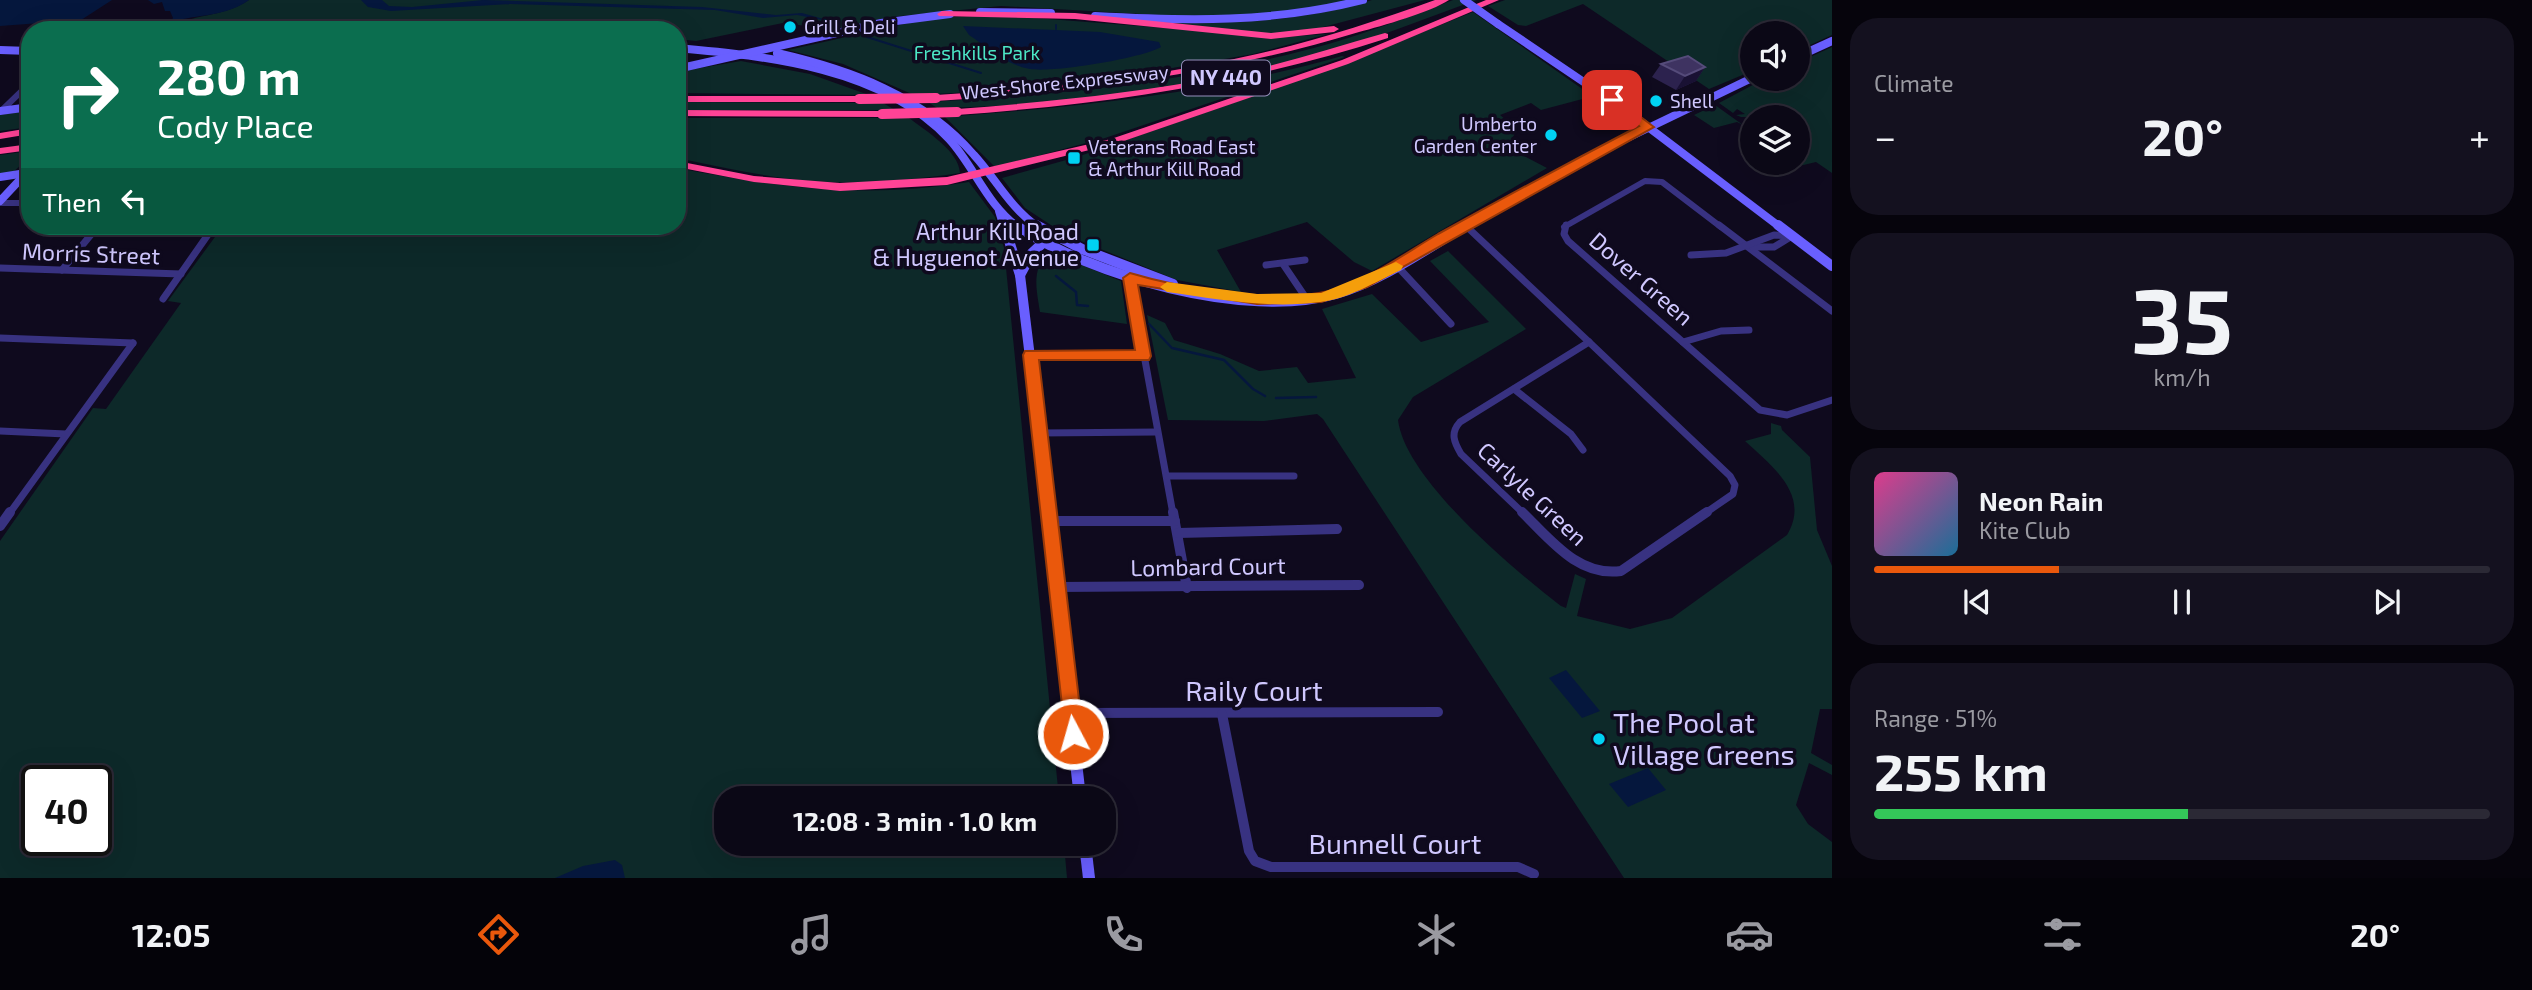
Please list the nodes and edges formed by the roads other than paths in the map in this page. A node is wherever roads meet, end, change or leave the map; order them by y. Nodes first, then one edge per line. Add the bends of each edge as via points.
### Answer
1 (1363, 0) edge
2 (1442, 0) edge
3 (1464, 0) edge
4 (1485, 0) edge
5 (1494, 0) edge
6 (942, 14) junction
7 (1832, 41) edge
8 (686, 44) edge
9 (686, 49) edge
10 (0, 50) edge
11 (21, 51) edge
12 (1810, 51) edge
13 (766, 52) junction
14 (750, 55) junction
15 (686, 67) edge
16 (1740, 84) edge
17 (21, 92) edge
18 (686, 99) edge
19 (21, 108) edge
20 (1, 111) edge
21 (686, 113) edge
22 (1648, 127) junction
23 (21, 132) edge
24 (3, 135) edge
25 (686, 166) edge
26 (21, 172) edge
27 (982, 173) junction
28 (0, 177) edge
29 (21, 179) edge
30 (0, 202) edge
31 (21, 203) edge
32 (997, 205) junction
33 (1466, 226) junction
34 (91, 235) edge
35 (208, 235) edge
36 (1054, 235) junction
37 (1792, 236) junction
38 (1041, 243) junction
39 (1750, 247) junction
40 (1691, 255) dead end
41 (1305, 260) dead end
42 (1283, 264) junction
43 (1266, 265) dead end
44 (1397, 266) junction
45 (1832, 266) edge
46 (0, 268) edge
47 (62, 270) junction
48 (181, 274) junction
49 (1020, 275) junction
50 (1130, 278) junction
51 (1181, 289) junction
52 (1306, 298) junction
53 (163, 299) dead end
54 (1832, 311) edge
55 (1451, 324) dead end
56 (1749, 330) dead end
57 (0, 338) edge
58 (1589, 342) junction
59 (1683, 342) junction
60 (1031, 355) junction
61 (1143, 356) junction
62 (1514, 389) junction
63 (1832, 400) edge
64 (0, 431) edge
65 (1157, 432) junction
66 (1040, 433) junction
67 (66, 434) junction
68 (1583, 450) dead end
69 (1167, 476) junction
70 (1294, 476) dead end
71 (1175, 521) junction
72 (1051, 522) junction
73 (0, 526) edge
74 (1338, 529) dead end
75 (1178, 533) junction
76 (1359, 585) dead end
77 (1058, 587) junction
78 (1187, 588) junction
79 (1438, 712) dead end
80 (1071, 713) junction
81 (1222, 714) junction
82 (1079, 786) edge
83 (1087, 856) edge
84 (1534, 874) dead end
85 (1089, 878) edge

1 - 6 street via 1302,15 1220,22 1027,12
2 - 6 highway via 1325,31 1270,36 1035,13
2 - 18 highway, West Shore Expressway / NY 440, bridge via 1299,47 1187,72 1042,91 936,98
3 - 22 street, bridge
4 - 21 highway, West Shore Expressway / NY 440, bridge via 1367,43 1252,73 1117,97 957,112
5 - 27 highway via 1345,62 1114,141
6 - 13 street
7 - 12 street
8 - 13 street
9 - 14 street
10 - 11 street
13 - 14 street
13 - 27 street via 844,70 898,92 944,124
14 - 15 street
14 - 27 street via 823,72 876,91 940,131
16 - 22 street
17 - 20 street
19 - 20 street
22 - 33 street
22 - 37 street
23 - 24 highway
25 - 27 highway via 754,179 840,187 913,185
26 - 28 street
27 - 32 street
27 - 36 street via 1016,209
29 - 30 street
30 - 31 street
32 - 38 street via 1011,222
32 - 49 street
33 - 44 street
33 - 58 street, Carlyle Green
34 - 47 street
35 - 48 street
36 - 38 street
36 - 51 street
37 - 39 street via 1785,244
37 - 45 street
38 - 49 street
38 - 50 street
39 - 40 street
39 - 54 street, Dover Green
39 - 59 street, Dover Green via 1673,187 1656,181 1641,183 1564,226 1568,241
41 - 42 street
42 - 43 street
42 - 52 street
44 - 52 street via 1344,291
44 - 55 street
46 - 47 street, Morris Street
47 - 48 street, Morris Street
48 - 53 street
49 - 60 street
50 - 51 street
50 - 61 street
51 - 52 street via 1243,298
56 - 59 street via 1721,331
57 - 67 street via 132,342
58 - 62 street, Carlyle Green
58 - 62 street, Carlyle Green via 1735,485 1733,494 1621,571 1602,573 1569,557 1455,446 1453,432 1460,422
59 - 63 street, Dover Green via 1766,414 1785,416
60 - 61 street
60 - 66 street
61 - 65 street
62 - 68 street via 1572,434
64 - 67 street
65 - 66 street
65 - 69 street
66 - 72 street
67 - 73 street
69 - 70 street
69 - 71 street
71 - 72 street
71 - 75 street
72 - 77 street
74 - 75 street
75 - 78 street
76 - 78 street, Lombard Court
77 - 78 street, Lombard Court
77 - 80 street
79 - 81 street, Raily Court
80 - 81 street, Raily Court
80 - 82 street
81 - 84 street, Bunnell Court via 1255,862 1271,867 1518,867
83 - 85 street

